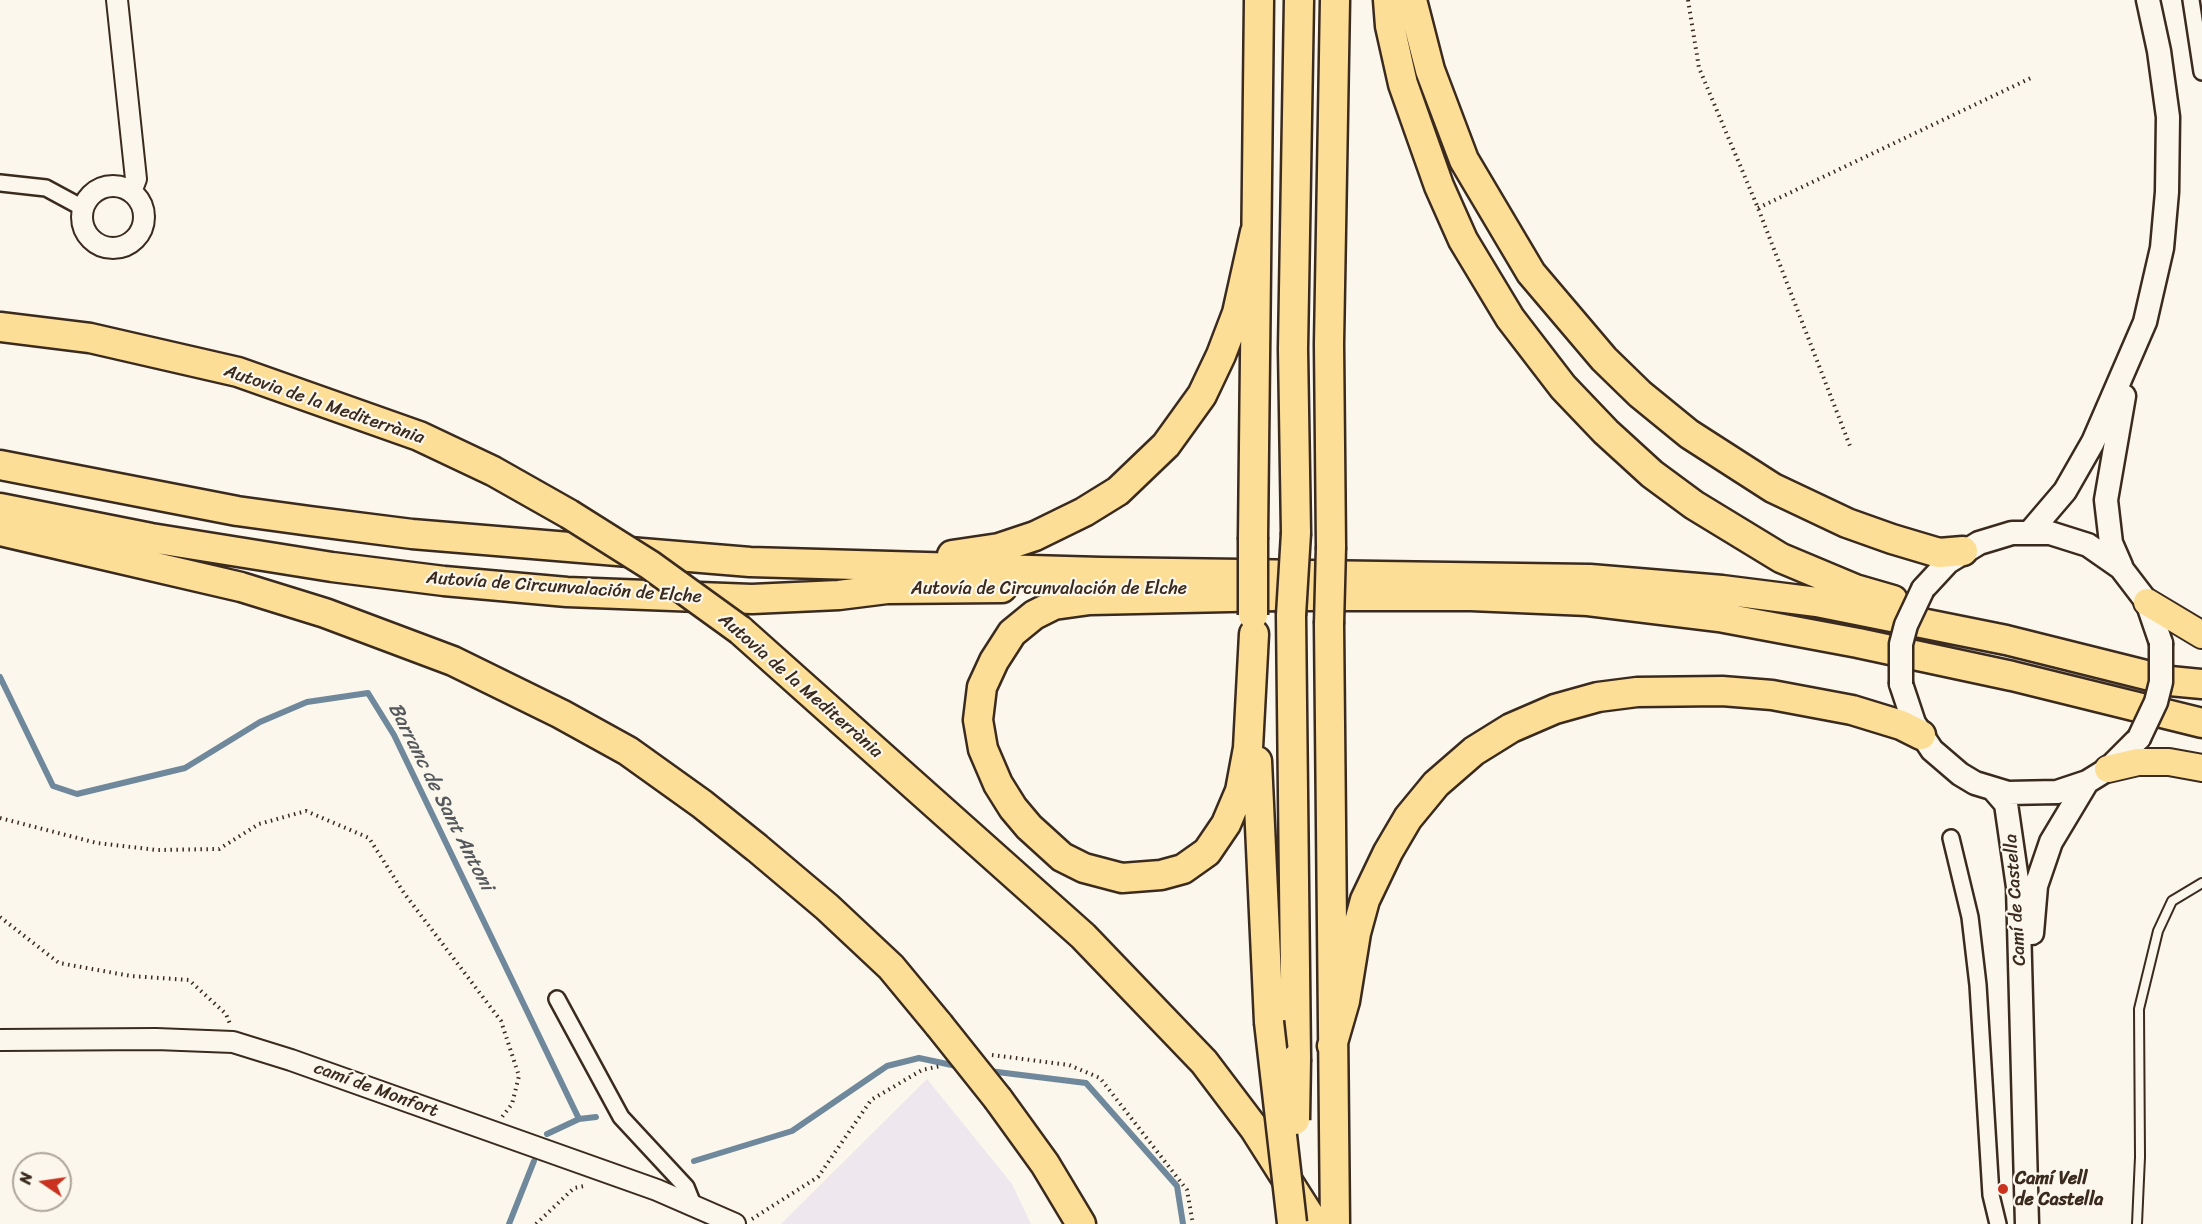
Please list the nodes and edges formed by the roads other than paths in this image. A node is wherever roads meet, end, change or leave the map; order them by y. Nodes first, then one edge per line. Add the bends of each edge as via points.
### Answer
1 (117, 0) edge
2 (1259, 0) edge
3 (1299, 0) edge
4 (1335, 0) edge
5 (1388, 0) edge
6 (1412, 0) edge
7 (2148, 0) edge
8 (2191, 0) edge
9 (2202, 72) edge
10 (0, 183) edge
11 (122, 189) junction
12 (83, 208) junction
13 (1255, 232) junction
14 (0, 327) edge
15 (2138, 339) junction
16 (0, 465) edge
17 (0, 508) edge
18 (0, 531) edge
19 (2030, 532) junction
20 (1963, 551) junction
21 (845, 566) junction
22 (2121, 568) junction
23 (2147, 602) junction
24 (1284, 606) junction
25 (1253, 624) junction
26 (2202, 634) edge
27 (2202, 682) edge
28 (2202, 723) edge
29 (1921, 735) junction
30 (2202, 768) edge
31 (2098, 776) junction
32 (1993, 789) junction
33 (1951, 838) dead end
34 (2202, 883) edge
35 (557, 999) dead end
36 (2024, 1016) junction
37 (0, 1040) edge
38 (1332, 1046) junction
39 (694, 1207) junction
40 (1997, 1223) edge
41 (735, 1224) edge
42 (1081, 1224) edge
43 (1300, 1224) edge
44 (1335, 1224) edge
45 (2027, 1224) edge
46 (2137, 1224) edge

1 - 11 street via 136,179
2 - 13 highway
3 - 24 highway, bridge via 1293,349 1296,533
4 - 38 highway, bridge via 1329,344
5 - 27 highway via 1389,26 1403,84 1439,186 1463,240 1510,318 1563,387 1652,474 1781,558 1855,589 2181,672
6 - 20 highway via 1447,119 1486,202 1532,273 1611,366 1689,434 1773,488 1847,523 1892,539 1939,553
7 - 15 main road via 2168,117 2167,192 2162,248
8 - 9 street
10 - 12 street via 46,188
11 - 12 street via 94,192
11 - 12 street via 142,208 144,218 138,236 122,247 103,247 87,236 81,217
13 - 21 highway via 1238,313 1202,395 1166,445 1118,492 1035,536 999,548
13 - 25 highway, bridge
14 - 43 highway, Autovia de la Mediterrània, bridge via 90,338 259,379 419,436 493,471 650,566 740,630 1099,953 1204,1062 1254,1128
15 - 19 main road via 2093,442 2065,491
15 - 22 main road via 2118,423 2106,500 2109,534
16 - 21 highway via 237,511 412,534 750,562
17 - 24 highway, Autovía de Circunvalación de Elche via 320,566 579,593 752,599 887,589 1156,586
18 - 42 highway, bridge via 241,587 325,613 453,661 628,751 748,841 891,967 998,1099 1045,1164
19 - 20 main road via 1995,537
19 - 22 main road via 2050,533 2088,545
20 - 29 main road, bridge via 1923,589 1901,644 1902,684
21 - 27 highway via 1590,579 1722,590 1817,602 2006,640 2170,681
22 - 23 main road, Camí de Castella
23 - 26 highway
23 - 31 main road, Camí de Castella, bridge via 2160,642 2161,682 2156,702 2139,738
24 - 25 highway via 1090,600 1054,605 1034,615 1012,633 994,661 982,687 978,720 983,749 1012,808 1062,856 1084,868 1122,878 1143,878 1183,869 1207,852 1227,824 1240,791 1248,748
24 - 28 highway via 1471,596 1576,601 1719,617 1990,672
24 - 43 highway, bridge
25 - 43 highway, bridge via 1269,1022
29 - 32 main road via 1959,774
29 - 38 highway via 1852,710 1773,695 1722,691 1637,692 1598,697 1555,709 1511,728 1474,751 1436,784 1408,818 1388,852 1365,900
30 - 31 highway via 2138,762
31 - 32 main road via 2041,795
31 - 36 main road, Camí de Castella via 2051,842 2037,886
32 - 36 main road, Camí de Castella via 2006,804 2012,831
33 - 40 street via 1970,917 1991,1195
34 - 46 lane via 2172,901 2158,931 2139,1009
35 - 39 street via 621,1117 686,1187
36 - 45 main road, Camí de Castella
37 - 39 street, camí de Monfort via 156,1039 238,1044 657,1190
38 - 44 highway
39 - 41 street, camí de Monfort

